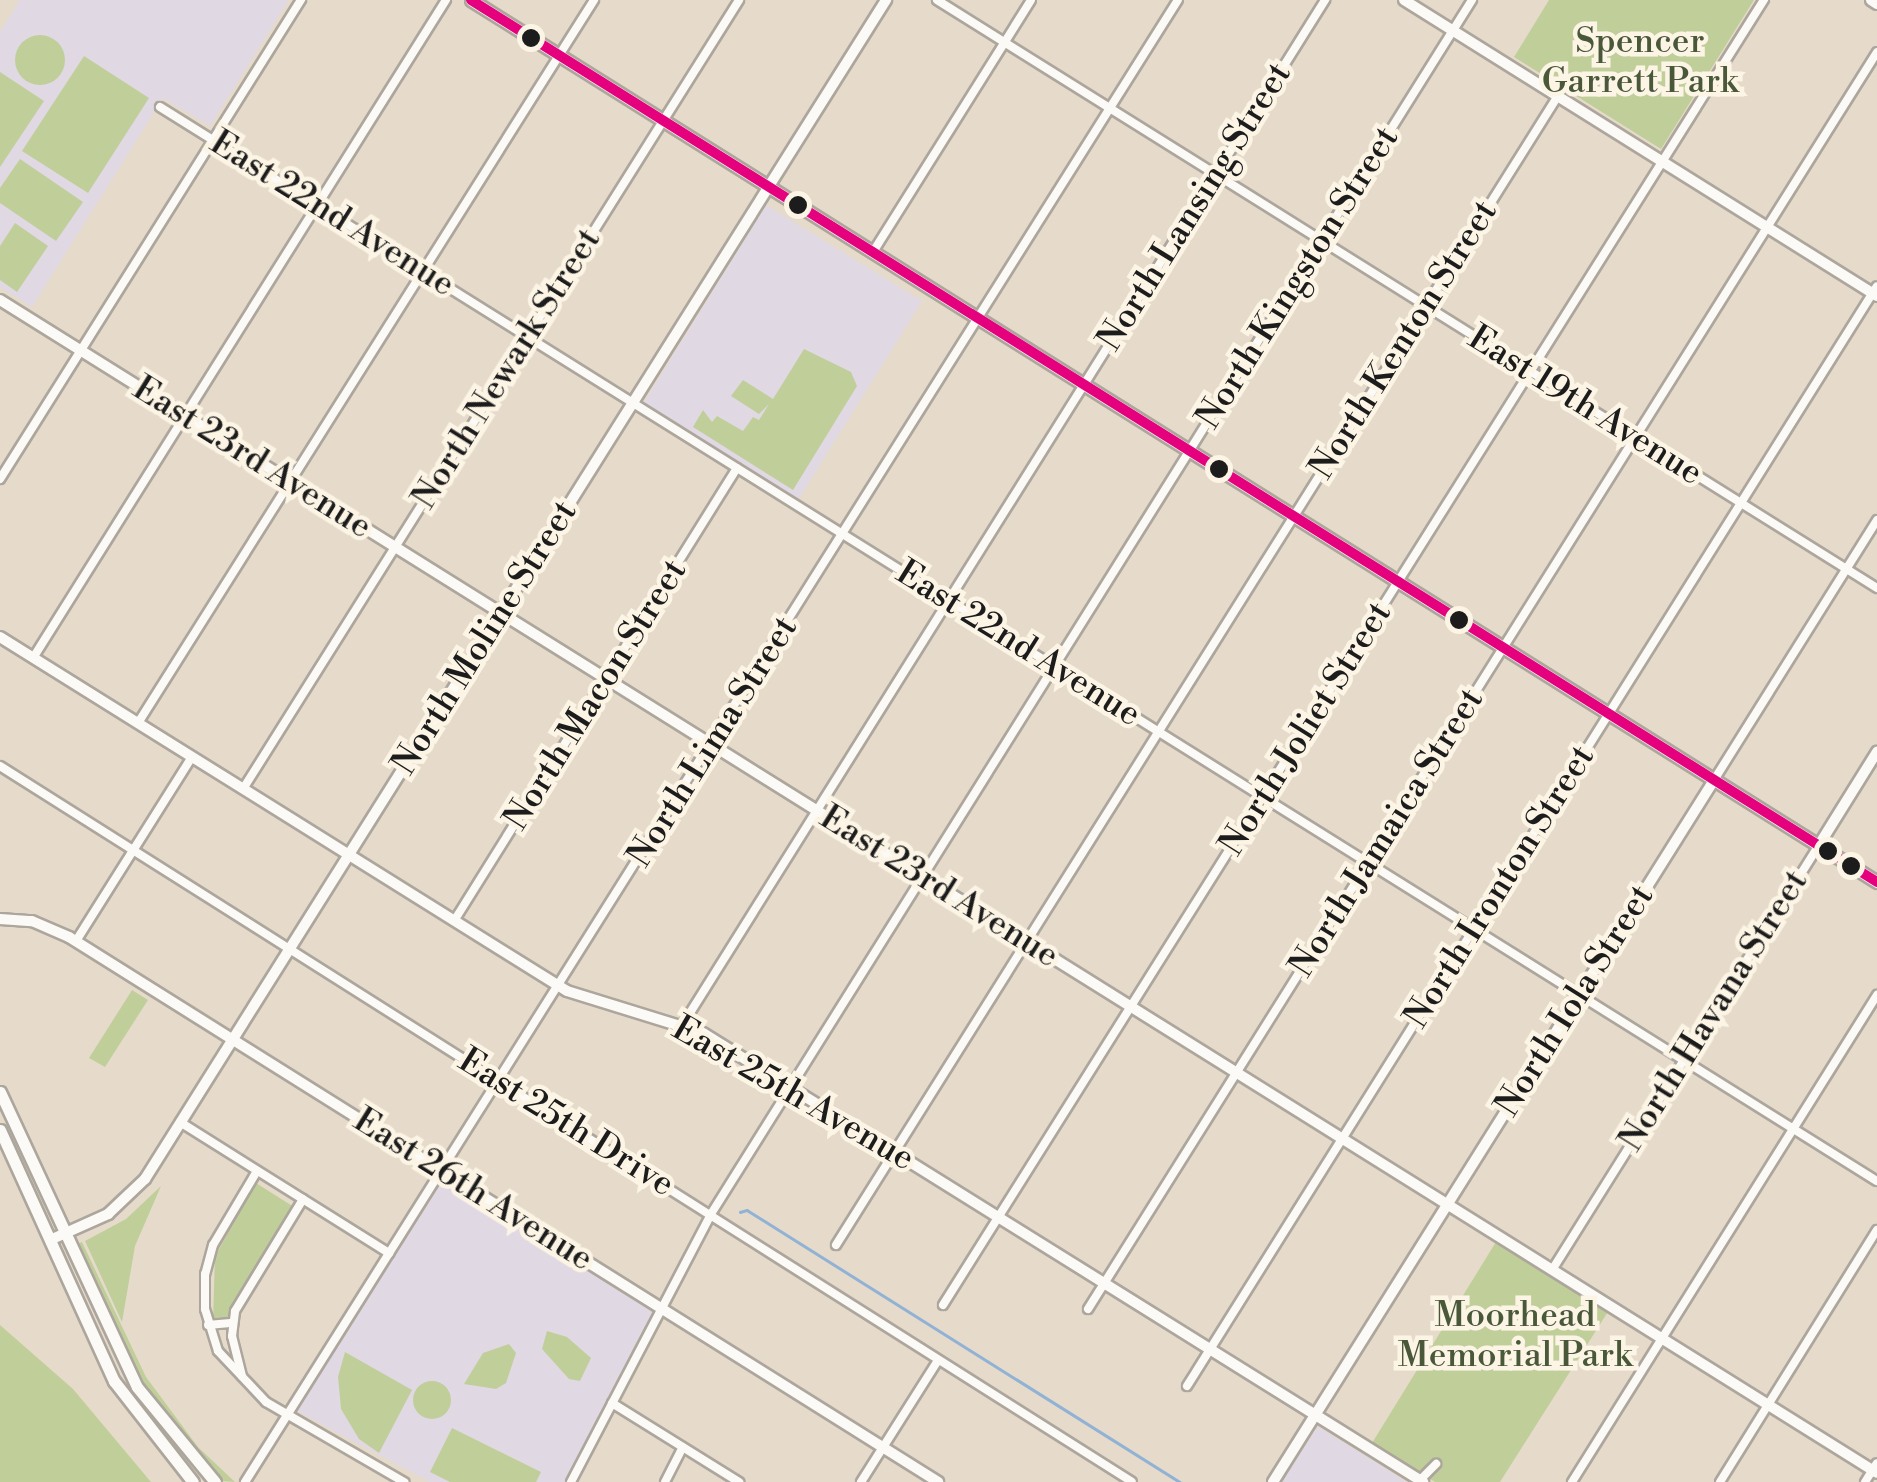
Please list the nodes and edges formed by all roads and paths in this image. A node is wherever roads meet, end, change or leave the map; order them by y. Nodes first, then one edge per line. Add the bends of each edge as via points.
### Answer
1 (301, 0) edge
2 (446, 0) edge
3 (471, 0) edge
4 (594, 0) edge
5 (739, 0) edge
6 (886, 0) edge
7 (936, 0) edge
8 (1031, 0) edge
9 (1178, 0) edge
10 (1325, 0) edge
11 (1404, 0) edge
12 (1472, 0) edge
13 (1764, 0) edge
14 (1453, 30) junction
15 (1004, 42) junction
16 (1877, 52) edge
17 (559, 55) junction
18 (1558, 96) junction
19 (160, 107) dead end
20 (1110, 108) junction
21 (663, 121) junction
22 (212, 139) junction
23 (1662, 162) junction
24 (1215, 174) junction
25 (768, 186) junction
26 (318, 206) junction
27 (1768, 228) junction
28 (1321, 241) junction
29 (874, 252) junction
30 (422, 272) junction
31 (1875, 292) edge
32 (0, 300) edge
33 (1426, 306) junction
34 (980, 318) junction
35 (527, 337) junction
36 (80, 350) junction
37 (1530, 371) junction
38 (1084, 384) junction
39 (632, 403) junction
40 (184, 415) junction
41 (1636, 437) junction
42 (1190, 450) junction
43 (737, 468) junction
44 (0, 479) edge
45 (290, 481) junction
46 (1740, 503) junction
47 (1294, 516) junction
48 (1877, 520) edge
49 (842, 534) junction
50 (395, 548) junction
51 (1846, 569) junction
52 (1398, 582) junction
53 (1877, 588) edge
54 (948, 600) junction
55 (502, 614) junction
56 (0, 637) edge
57 (1504, 648) junction
58 (33, 658) junction
59 (1054, 666) junction
60 (606, 679) junction
61 (1608, 714) junction
62 (138, 724) junction
63 (1158, 732) junction
64 (712, 745) junction
65 (1877, 752) edge
66 (192, 757) junction
67 (0, 766) edge
68 (1714, 780) junction
69 (243, 789) junction
70 (1263, 797) junction
71 (816, 810) junction
72 (1819, 846) junction
73 (132, 850) junction
74 (349, 856) junction
75 (1368, 863) junction
76 (922, 877) junction
77 (1877, 882) edge
78 (0, 918) edge
79 (454, 921) junction
80 (1474, 929) junction
81 (76, 941) junction
82 (1027, 942) junction
83 (290, 950) junction
84 (560, 986) junction
85 (1578, 994) junction
86 (1877, 995) edge
87 (1131, 1007) junction
88 (683, 1024) junction
89 (233, 1040) junction
90 (1684, 1060) junction
91 (1236, 1073) junction
92 (499, 1082) junction
93 (791, 1088) junction
94 (0, 1092) edge
95 (180, 1122) junction
96 (1793, 1128) junction
97 (0, 1130) edge
98 (1342, 1139) junction
99 (895, 1152) junction
100 (442, 1170) junction
101 (258, 1171) junction
102 (1877, 1181) edge
103 (304, 1200) junction
104 (1447, 1204) junction
105 (712, 1214) junction
106 (999, 1217) junction
107 (1877, 1230) edge
108 (64, 1234) junction
109 (50, 1240) junction
110 (836, 1245) dead end
111 (389, 1253) junction
112 (1552, 1270) junction
113 (1104, 1283) junction
114 (943, 1306) dead end
115 (662, 1308) junction
116 (1088, 1308) dead end
117 (233, 1323) junction
118 (208, 1325) junction
119 (1662, 1339) junction
120 (1210, 1349) junction
121 (938, 1360) junction
122 (245, 1384) junction
123 (1187, 1386) dead end
124 (612, 1403) junction
125 (1768, 1405) junction
126 (1315, 1414) junction
127 (286, 1415) junction
128 (683, 1447) junction
129 (883, 1448) junction
130 (1436, 1464) dead end
131 (1875, 1469) edge
132 (1422, 1481) edge
133 (192, 1482) edge
134 (216, 1482) edge
135 (246, 1482) edge
136 (404, 1482) edge
137 (571, 1482) edge
138 (665, 1482) edge
139 (739, 1482) edge
140 (862, 1482) edge
141 (938, 1482) edge
142 (1132, 1482) edge
143 (1273, 1482) edge
144 (1572, 1482) edge
145 (1720, 1482) edge
146 (1865, 1482) edge

1 - 22 street
2 - 26 street
3 - 17 main road
4 - 17 street
5 - 21 street, North Newark Street
6 - 25 street, North Moline Street
7 - 15 street, East 19th Avenue
8 - 15 street
9 - 20 street, North Lima Street
10 - 24 street, North Lansing Street
11 - 14 street
12 - 14 street, North Kingston Street
13 - 23 street, North Joliet Street
14 - 18 street
14 - 28 street, North Kingston Street
15 - 20 street, East 19th Avenue
15 - 29 street
16 - 27 street, North Jamaica Street
17 - 21 main road
17 - 30 street
18 - 23 street
18 - 33 street, North Kenton Street
19 - 22 street, East 22nd Avenue
20 - 24 street, East 19th Avenue
20 - 34 street, North Lima Street
21 - 25 main road
21 - 35 street, North Newark Street
22 - 26 street, East 22nd Avenue
22 - 36 street
23 - 27 street
23 - 37 street, North Joliet Street
24 - 28 street, East 19th Avenue
24 - 38 street, North Lansing Street
25 - 29 main road
25 - 39 street, North Moline Street
26 - 30 street, East 22nd Avenue
26 - 40 street
27 - 31 street
27 - 41 street, North Jamaica Street
28 - 33 street, East 19th Avenue
28 - 42 street, North Kingston Street
29 - 34 main road
30 - 35 street, East 22nd Avenue
30 - 45 street
31 - 46 street, North Ironton Street
32 - 36 street, East 23rd Avenue
33 - 37 street, East 19th Avenue
33 - 47 street, North Kenton Street
34 - 38 main road
34 - 49 street, North Lima Street
35 - 39 street, East 22nd Avenue
35 - 50 street, North Newark Street
36 - 40 street, East 23rd Avenue
36 - 44 street
37 - 41 street, East 19th Avenue
37 - 52 street, North Joliet Street
38 - 42 main road
38 - 54 street, North Lansing Street
39 - 43 street, East 22nd Avenue
39 - 55 street, North Moline Street
40 - 45 street, East 23rd Avenue
40 - 58 street
41 - 46 street, East 19th Avenue
41 - 57 street, North Jamaica Street
42 - 47 main road
42 - 59 street, North Kingston Street
43 - 49 street, East 22nd Avenue
43 - 60 street, North Macon Street
45 - 50 street, East 23rd Avenue
45 - 62 street
46 - 51 street, East 19th Avenue
46 - 61 street, North Ironton Street
47 - 52 main road
47 - 63 street, North Kenton Street
48 - 51 street, North Iola Street
49 - 54 street, East 22nd Avenue
49 - 64 street, North Lima Street
50 - 55 street, East 23rd Avenue
50 - 69 street, North Newark Street
51 - 53 street, East 19th Avenue
51 - 68 street, North Iola Street
52 - 57 main road
52 - 70 street, North Joliet Street
54 - 59 street, East 22nd Avenue
54 - 71 street, North Lansing Street
55 - 60 street, East 23rd Avenue
55 - 74 street, North Moline Street
56 - 58 street, East 25th Avenue
57 - 61 main road
57 - 75 street, North Jamaica Street
58 - 62 street, East 25th Avenue
59 - 63 street, East 22nd Avenue
59 - 76 street, North Kingston Street
60 - 64 street, East 23rd Avenue
60 - 79 street, North Macon Street
61 - 68 main road
61 - 80 street, North Ironton Street
62 - 66 street, East 25th Avenue
63 - 70 street, East 22nd Avenue
63 - 82 street, North Kenton Street
64 - 71 street, East 23rd Avenue
64 - 84 street, North Lima Street
65 - 72 street, North Havana Street
66 - 69 street, East 25th Avenue
66 - 73 street
67 - 73 street, East 25th Drive
68 - 72 main road
68 - 85 street, North Iola Street
69 - 74 street, East 25th Avenue
70 - 75 street, East 22nd Avenue
70 - 87 street, North Joliet Street
71 - 76 street, East 23rd Avenue
71 - 88 street, North Lansing Street
72 - 77 main road
72 - 90 street, North Havana Street
73 - 81 street
73 - 83 street, East 25th Drive
74 - 79 street, East 25th Avenue
74 - 83 street, North Moline Street
75 - 80 street, East 22nd Avenue
75 - 91 street, North Jamaica Street
76 - 82 street, East 23rd Avenue
76 - 93 street, North Kingston Street
78 - 81 street, East 26th Avenue via 32,921
79 - 84 street, East 25th Avenue
80 - 85 street, East 22nd Avenue
80 - 98 street, North Ironton Street
81 - 89 street, East 26th Avenue
82 - 87 street, East 23rd Avenue
82 - 99 street, North Kenton Street
83 - 89 street, North Moline Street
83 - 92 street, East 25th Drive
84 - 88 street, East 25th Avenue via 604,1006
84 - 92 street, North Lima Street
85 - 90 street, East 22nd Avenue
85 - 104 street, North Iola Street
86 - 96 street
87 - 91 street, East 23rd Avenue
87 - 106 street, North Joliet Street
88 - 93 street, East 25th Avenue
89 - 95 street, North Moline Street
89 - 100 street, East 26th Avenue
90 - 96 street, East 22nd Avenue
90 - 112 street, North Havana Street
91 - 98 street, East 23rd Avenue
91 - 113 street, North Jamaica Street
92 - 100 street, North Lima Street
92 - 105 street, East 25th Drive
93 - 99 street, East 25th Avenue
93 - 105 street, North Kingston Street
94 - 108 main road
95 - 101 street
95 - 108 street, North Moline Street via 130,1197
96 - 102 street, East 22nd Avenue
96 - 119 street
97 - 109 main road
98 - 104 street, East 23rd Avenue
98 - 120 street, North Ironton Street
99 - 106 street, East 25th Avenue
99 - 110 street, North Kenton Street
100 - 111 street, North Lima Street
100 - 115 street, East 26th Avenue
101 - 103 street
101 - 118 street via 208,1258
103 - 111 street
103 - 117 street
104 - 112 street, East 23rd Avenue
104 - 126 street, North Iola Street
105 - 115 street, North Kingston Street
105 - 121 street, East 25th Drive
106 - 113 street, East 25th Avenue
106 - 114 street, North Joliet Street
107 - 125 street
108 - 109 street, North Moline Street
108 - 134 main road via 137,1387
109 - 133 main road via 114,1381
111 - 127 street, North Lima Street
112 - 119 street, East 23rd Avenue
113 - 116 street, North Jamaica Street
113 - 120 street, East 25th Avenue
115 - 124 street, North Kingston Street
115 - 129 street, East 26th Avenue
117 - 118 street
117 - 122 street via 235,1361
118 - 122 street via 218,1351
119 - 125 street, East 23rd Avenue
119 - 144 street
120 - 123 street, North Ironton Street
120 - 126 street, East 25th Avenue
121 - 129 street
121 - 142 street, East 25th Drive
122 - 127 street
124 - 128 street
124 - 137 street, North Kingston Street
125 - 131 street, East 23rd Avenue
125 - 145 street
126 - 132 street, East 25th Avenue
126 - 143 street, North Iola Street
127 - 135 street, North Lima Street
127 - 136 street
128 - 138 street
128 - 139 street
129 - 140 street
129 - 141 street, East 26th Avenue
130 - 132 street
131 - 146 street

